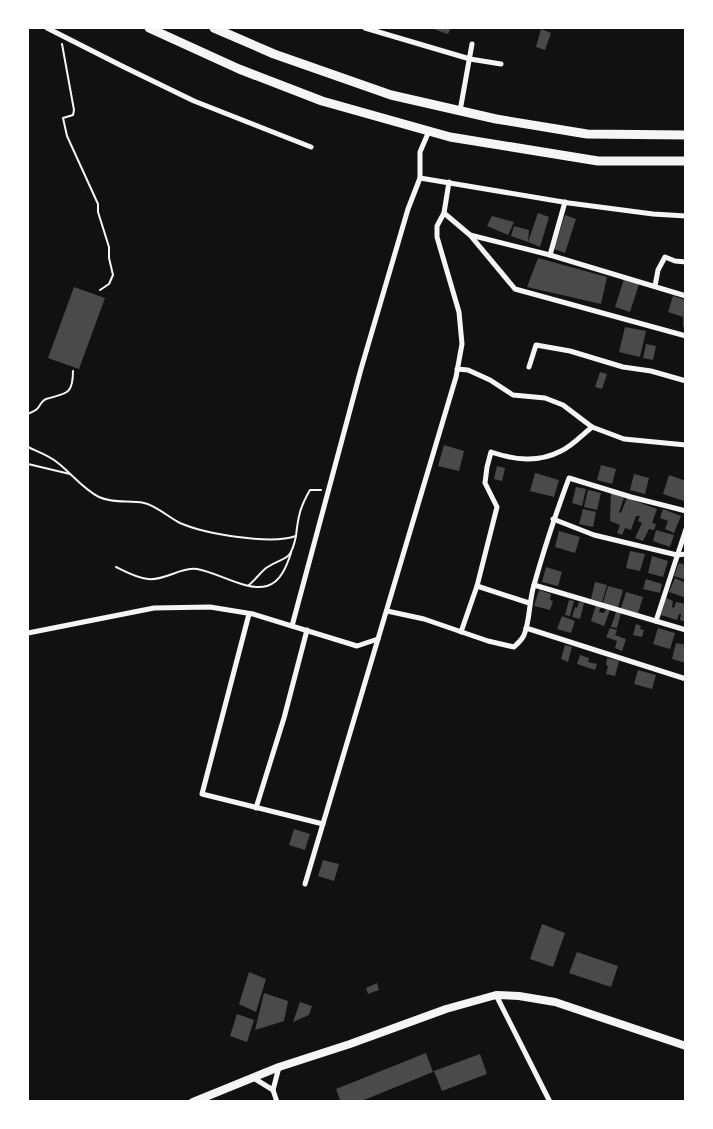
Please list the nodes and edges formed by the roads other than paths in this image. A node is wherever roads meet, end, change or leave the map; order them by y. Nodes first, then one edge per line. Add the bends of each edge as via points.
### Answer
1 (47, 28) edge
2 (149, 28) edge
3 (214, 28) edge
4 (365, 28) edge
5 (472, 44) dead end
6 (470, 59) junction
7 (502, 64) dead end
8 (460, 111) junction
9 (429, 131) junction
10 (686, 135) edge
11 (310, 147) dead end
12 (686, 161) edge
13 (420, 178) junction
14 (449, 182) junction
15 (565, 202) junction
16 (444, 213) junction
17 (686, 216) edge
18 (470, 234) junction
19 (550, 255) junction
20 (686, 262) edge
21 (656, 286) junction
22 (686, 296) edge
23 (686, 336) edge
24 (529, 367) dead end
25 (457, 369) junction
26 (686, 380) edge
27 (592, 427) junction
28 (686, 444) edge
29 (686, 512) edge
30 (553, 519) junction
31 (686, 529) edge
32 (686, 554) edge
33 (676, 555) junction
34 (534, 585) junction
35 (477, 586) junction
36 (529, 603) junction
37 (386, 611) junction
38 (249, 614) junction
39 (656, 621) junction
40 (292, 626) junction
41 (526, 628) junction
42 (307, 630) junction
43 (686, 630) edge
44 (461, 632) junction
45 (28, 633) edge
46 (378, 639) junction
47 (686, 679) edge
48 (256, 808) junction
49 (323, 824) junction
50 (305, 884) dead end
51 (496, 995) junction
52 (686, 1046) edge
53 (278, 1067) junction
54 (252, 1076) junction
55 (273, 1090) junction
56 (193, 1102) edge
57 (277, 1102) edge
58 (550, 1102) edge

1 - 11 street via 194,100
2 - 9 highway via 239,69 322,101
3 - 8 highway via 274,54 391,95
4 - 6 street
5 - 6 street
6 - 7 street
6 - 8 street
8 - 10 highway via 587,134
9 - 12 highway via 598,161
9 - 13 street via 420,152
13 - 14 street
13 - 40 street via 361,369
14 - 15 street
14 - 16 street
15 - 17 street
15 - 19 street
16 - 18 street
16 - 25 street via 437,226 437,237 459,312 462,344
18 - 19 street
18 - 23 street via 515,289
19 - 21 street
20 - 21 street via 665,257 658,270
21 - 22 street
24 - 26 street via 536,345 570,351 623,368
25 - 27 street via 468,370 490,380 513,395 545,398 563,405
25 - 37 street
27 - 28 street via 624,439
27 - 35 street via 562,451 538,460 491,452 485,482 497,507
29 - 30 street via 569,478
30 - 33 street via 594,535
30 - 34 street
31 - 33 street
32 - 33 street
33 - 39 street
34 - 36 street
34 - 39 street
35 - 36 street
35 - 44 street
36 - 41 street
37 - 44 street via 424,619
37 - 46 street
38 - 40 street
38 - 45 street via 210,607 154,608
38 - 48 street via 202,794
39 - 43 street
40 - 42 street
41 - 44 street via 523,638 514,647
41 - 47 street
42 - 46 street via 357,646
42 - 48 street
46 - 49 street
48 - 49 street
49 - 50 street
51 - 52 main road via 555,1002
51 - 53 main road
51 - 58 street
53 - 54 main road
53 - 55 street
54 - 55 street
54 - 56 main road
55 - 57 street

